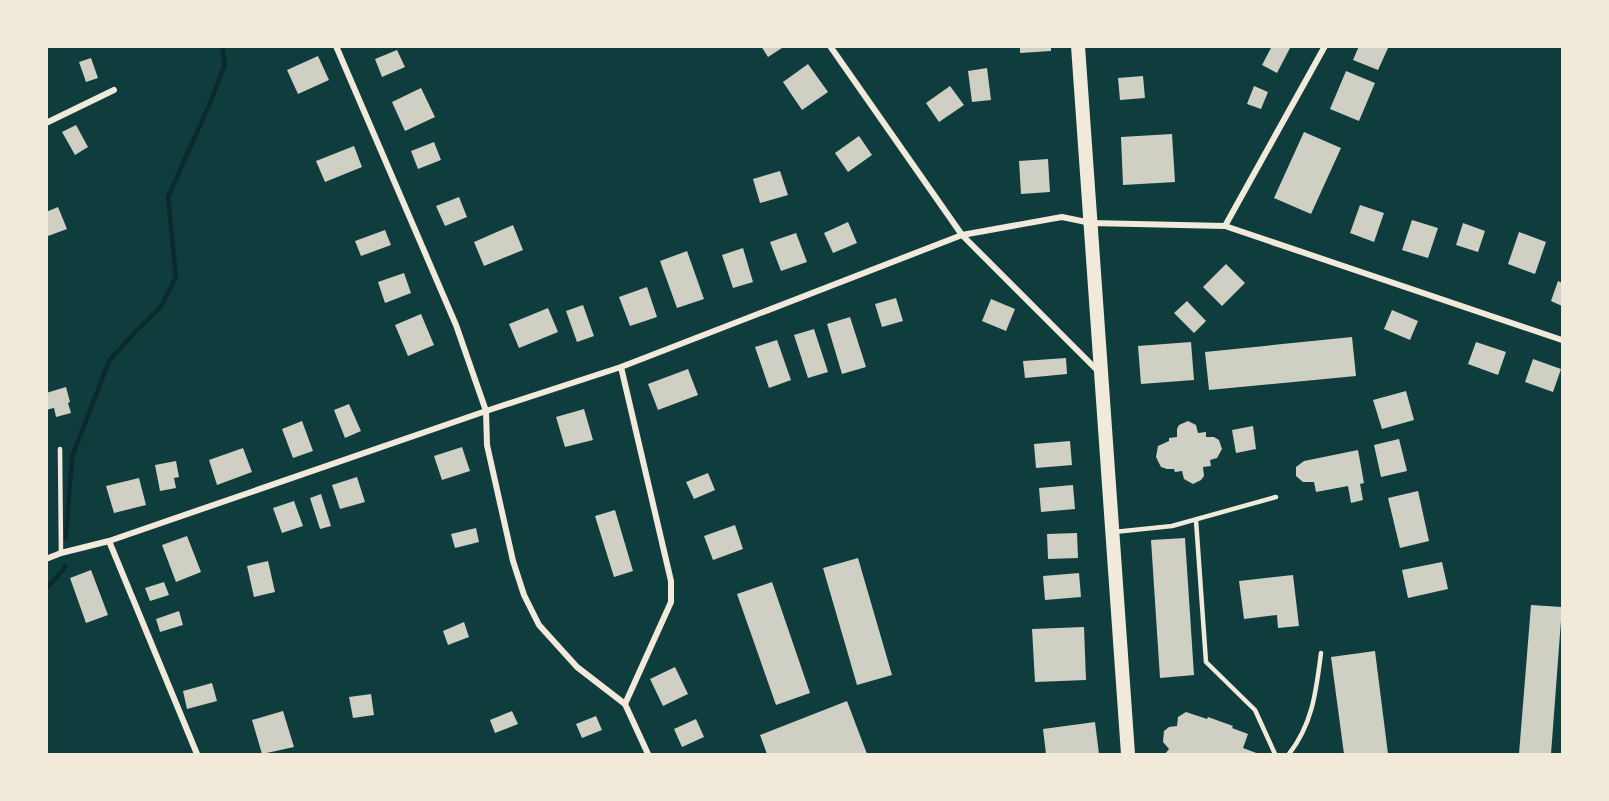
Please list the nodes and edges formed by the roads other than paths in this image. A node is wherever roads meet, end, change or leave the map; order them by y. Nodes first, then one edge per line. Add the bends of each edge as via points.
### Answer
1 (336, 46) edge
2 (830, 46) edge
3 (1078, 46) edge
4 (1325, 46) edge
5 (114, 90) dead end
6 (46, 123) edge
7 (1091, 223) junction
8 (1225, 226) junction
9 (962, 235) junction
10 (1563, 340) edge
11 (621, 367) junction
12 (1101, 374) junction
13 (486, 411) junction
14 (60, 449) dead end
15 (1276, 497) dead end
16 (1196, 520) junction
17 (1111, 533) junction
18 (109, 541) junction
19 (62, 553) junction
20 (46, 559) edge
21 (1321, 653) dead end
22 (625, 704) junction
23 (197, 754) edge
24 (648, 754) edge
25 (1128, 754) edge
26 (1275, 754) edge
27 (1289, 754) edge

1 - 13 street via 456,325
2 - 9 street
3 - 7 main road
4 - 8 street
5 - 6 street
7 - 8 street
7 - 9 street via 1062,217
7 - 12 main road
8 - 10 street
9 - 11 street
9 - 12 street
11 - 13 street
11 - 22 street via 671,581 671,602
12 - 17 main road
13 - 18 street
13 - 22 street via 487,445 524,595 539,625 577,668
14 - 19 lane
15 - 16 lane
16 - 17 lane
16 - 26 lane via 1206,662 1255,710
17 - 25 main road
18 - 19 street
18 - 23 street
19 - 20 street
21 - 27 lane via 1315,701 1301,739
22 - 24 street

